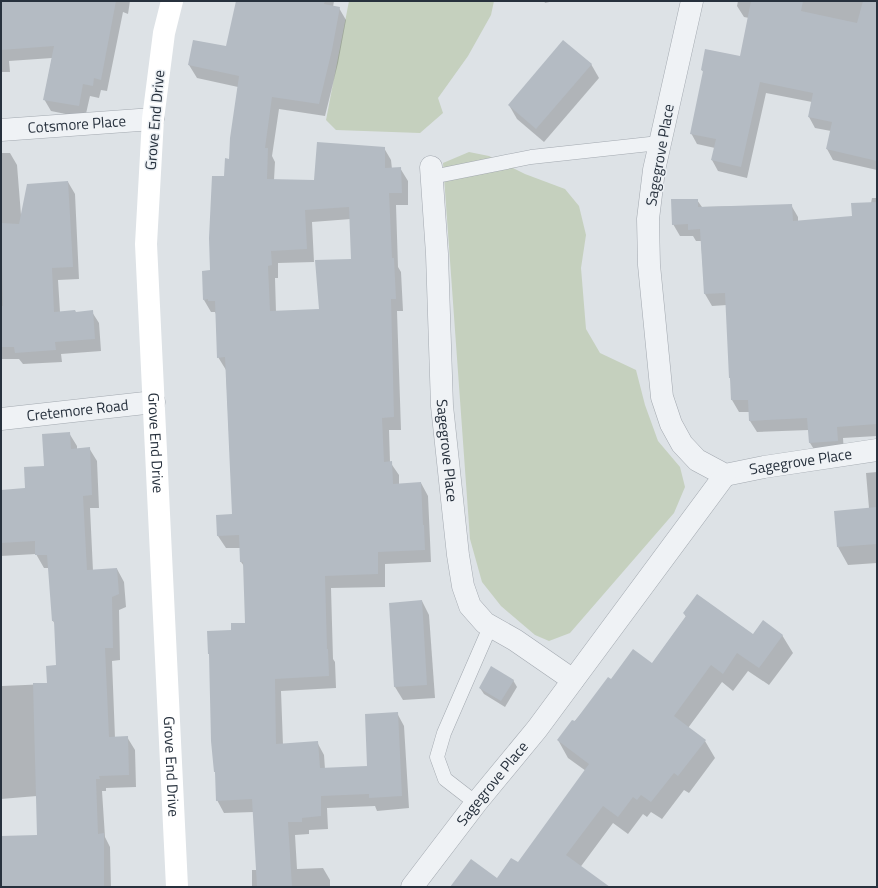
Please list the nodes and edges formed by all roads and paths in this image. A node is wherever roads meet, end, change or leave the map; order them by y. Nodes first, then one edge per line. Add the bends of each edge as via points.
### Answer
1 (172, 1) edge
2 (692, 1) edge
3 (152, 119) junction
4 (1, 130) edge
5 (660, 144) junction
6 (431, 172) joint
7 (154, 402) junction
8 (1, 419) edge
9 (877, 450) edge
10 (725, 475) junction
11 (490, 627) junction
12 (572, 680) junction
13 (476, 803) junction
14 (177, 887) edge
15 (412, 887) edge

1 - 3 street, Grove End Drive via 164,33
2 - 5 street, Sagegrove Place
3 - 4 street, Cotsmore Place
3 - 7 street, Grove End Drive via 146,244
5 - 6 lane via 531,157
5 - 10 street, Sagegrove Place via 648,219 649,265 662,397 671,424 682,444 697,460
6 - 11 street, Sagegrove Place via 438,269 442,406 458,554 463,586 470,606
7 - 8 street, Cretemore Road
7 - 14 street, Grove End Drive
9 - 10 street, Sagegrove Place
10 - 12 street, Sagegrove Place
11 - 12 street, Sagegrove Place via 515,640
11 - 13 lane via 444,733 437,758 445,779
12 - 13 street, Sagegrove Place
13 - 15 street, Sagegrove Place

